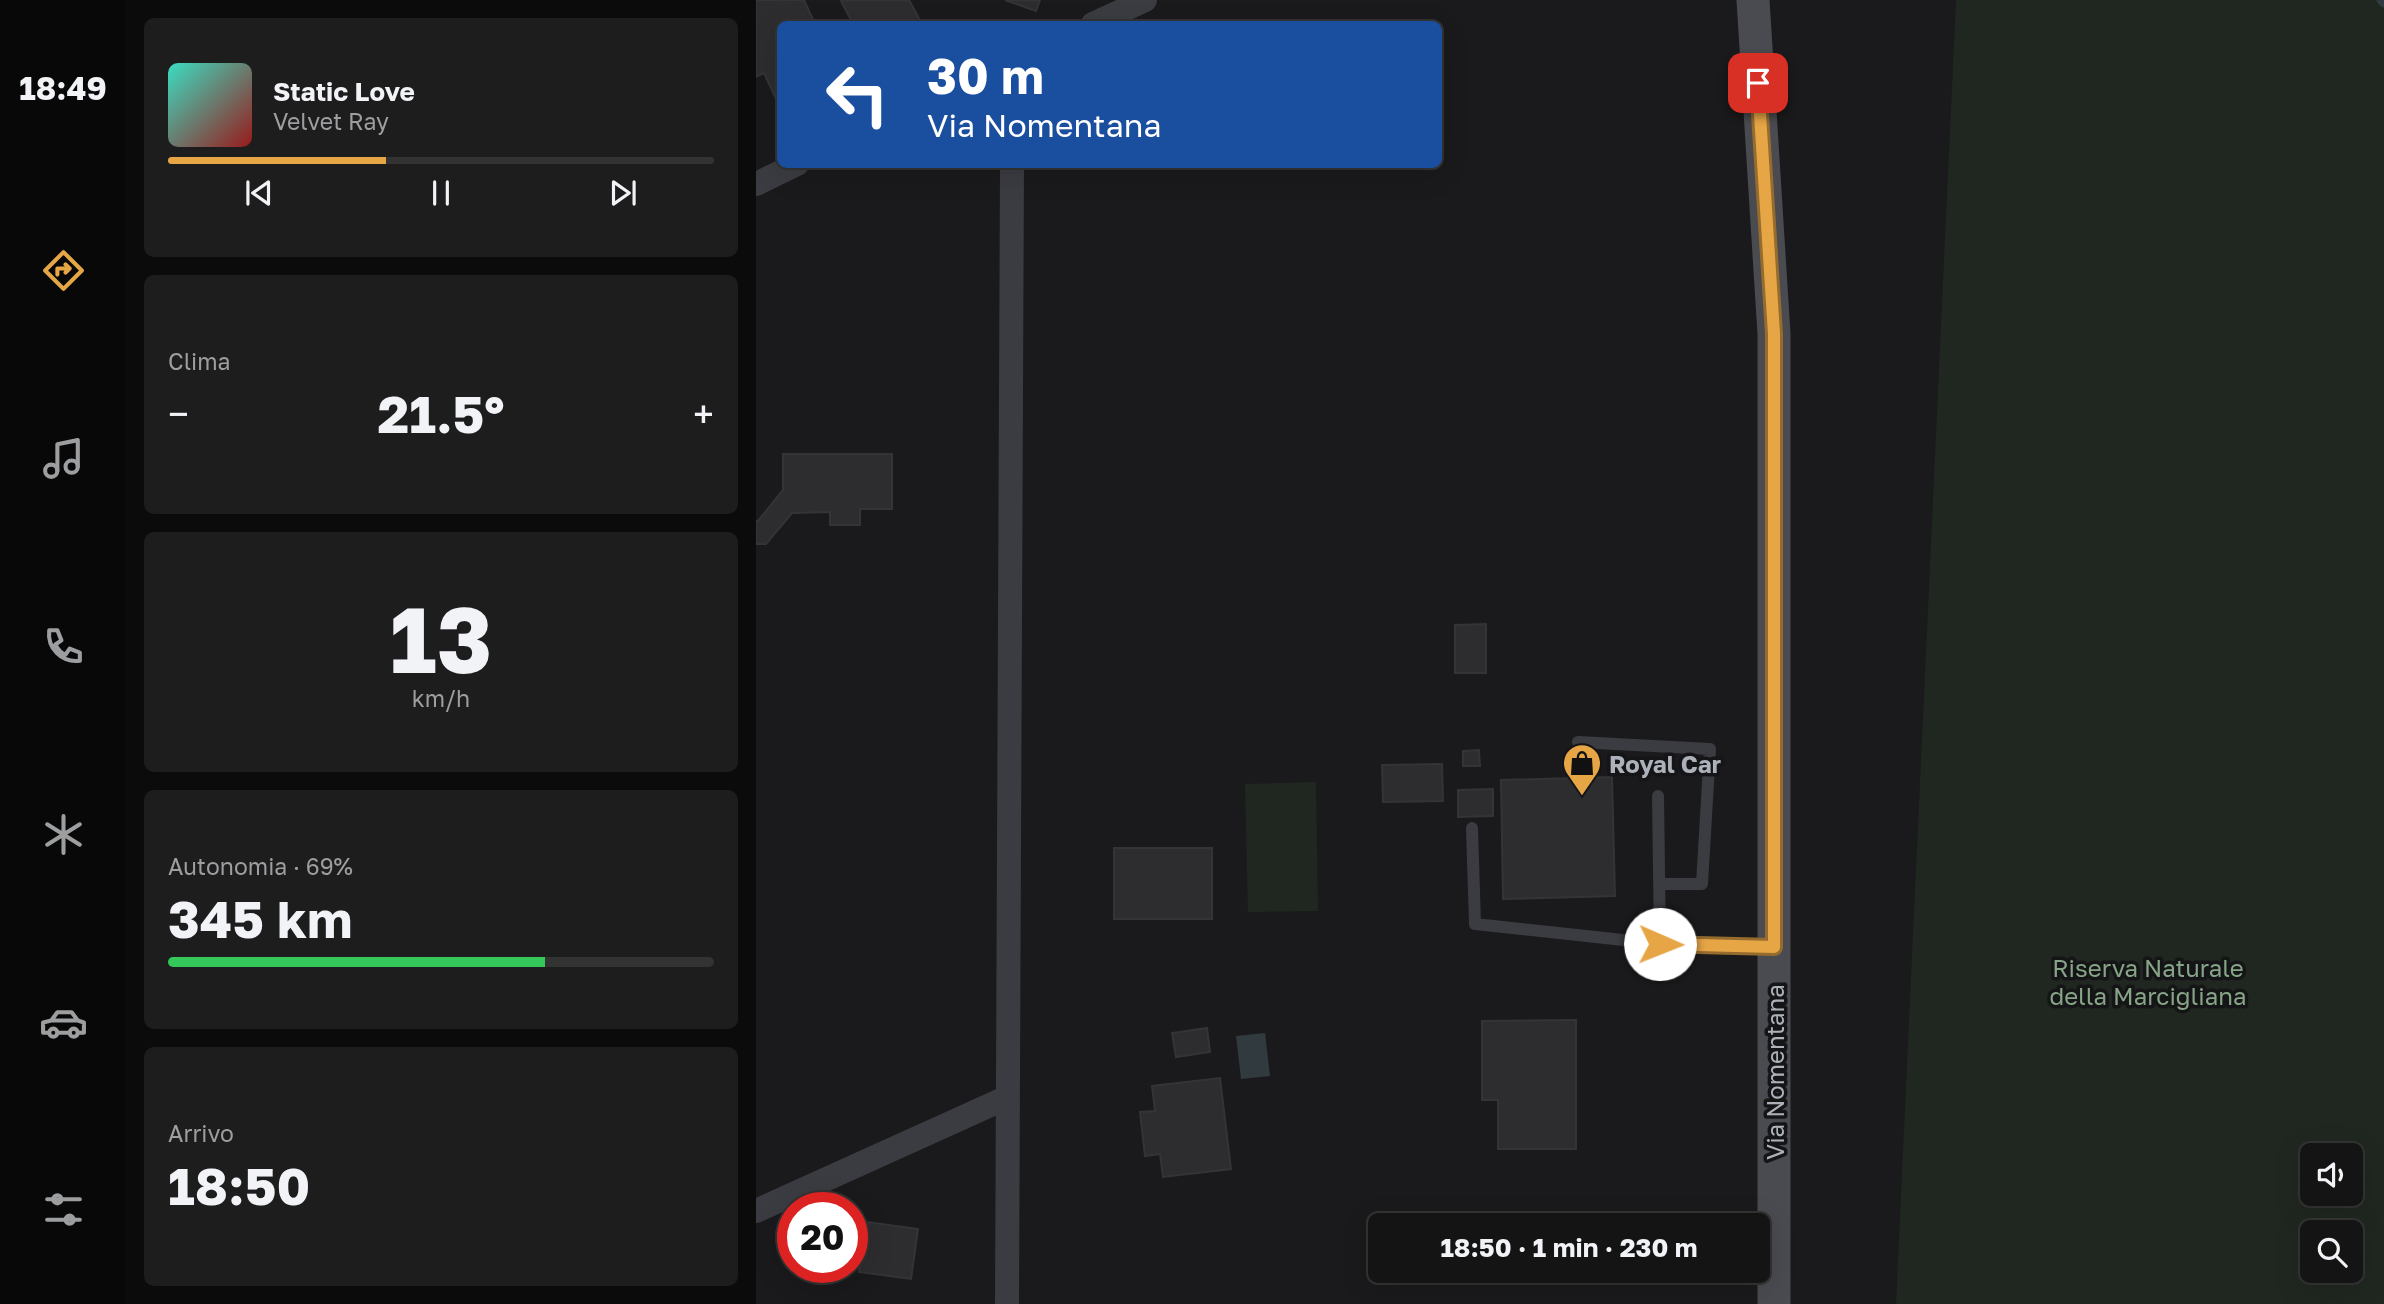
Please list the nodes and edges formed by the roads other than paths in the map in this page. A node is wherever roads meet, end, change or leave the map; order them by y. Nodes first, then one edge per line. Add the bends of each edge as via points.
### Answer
1 (1145, 0) edge
2 (1753, 0) edge
3 (1100, 21) edge
4 (789, 168) edge
5 (1012, 168) edge
6 (756, 184) edge
7 (1578, 742) dead end
8 (1658, 796) dead end
9 (1472, 828) dead end
10 (1660, 884) junction
11 (1660, 944) junction
12 (1774, 947) junction
13 (1008, 1097) junction
14 (756, 1211) edge
15 (1007, 1304) edge
16 (1774, 1304) edge

1 - 3 street
2 - 12 street, Via Nomentana via 1774,334
4 - 6 street
5 - 13 street
7 - 10 lane via 1710,749 1702,884
8 - 10 lane
9 - 11 lane via 1475,924
10 - 11 lane
11 - 12 lane
12 - 16 street, Via Nomentana
13 - 14 street
13 - 15 street

